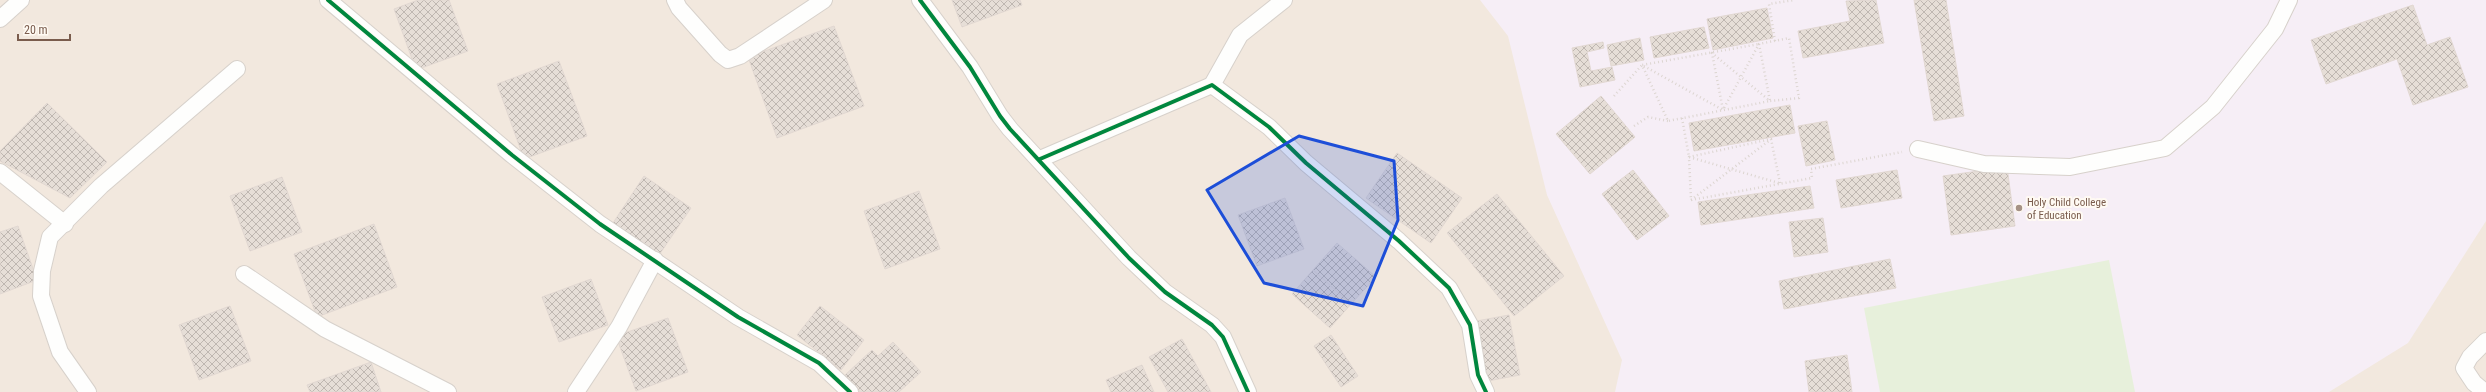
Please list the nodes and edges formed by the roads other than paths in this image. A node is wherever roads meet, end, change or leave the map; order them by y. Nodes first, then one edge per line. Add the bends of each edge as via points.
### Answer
1 (21, 0) edge
2 (328, 0) edge
3 (675, 0) edge
4 (824, 0) edge
5 (920, 0) edge
6 (1284, 0) edge
7 (2289, 0) edge
8 (0, 19) edge
9 (237, 69) dead end
10 (1212, 85) junction
11 (1918, 149) road end
12 (1040, 159) junction
13 (0, 172) edge
14 (65, 224) junction
15 (655, 260) junction
16 (244, 274) dead end
17 (2486, 341) edge
18 (88, 392) edge
19 (448, 392) edge
20 (576, 392) edge
21 (850, 392) edge
22 (1248, 392) edge
23 (1486, 392) edge
24 (2486, 392) edge

1 - 8 street
2 - 15 street via 512,155 600,224
3 - 4 street via 715,49 728,60 740,56
5 - 12 street via 970,67 1000,116
6 - 10 street via 1240,35
7 - 11 street via 2275,29 2213,107 2165,148 2070,167 1984,164
9 - 14 street via 101,186
10 - 12 street
10 - 23 street via 1269,127 1306,163 1399,241 1449,288 1470,325 1478,375
12 - 22 street via 1088,216 1129,258 1165,292 1212,325 1223,337
13 - 14 street
14 - 18 street via 50,237 42,271 41,296 60,352
15 - 20 street via 619,327
15 - 21 street via 738,317 819,363
16 - 19 street via 325,329
17 - 24 street via 2470,356 2464,368 2474,383

